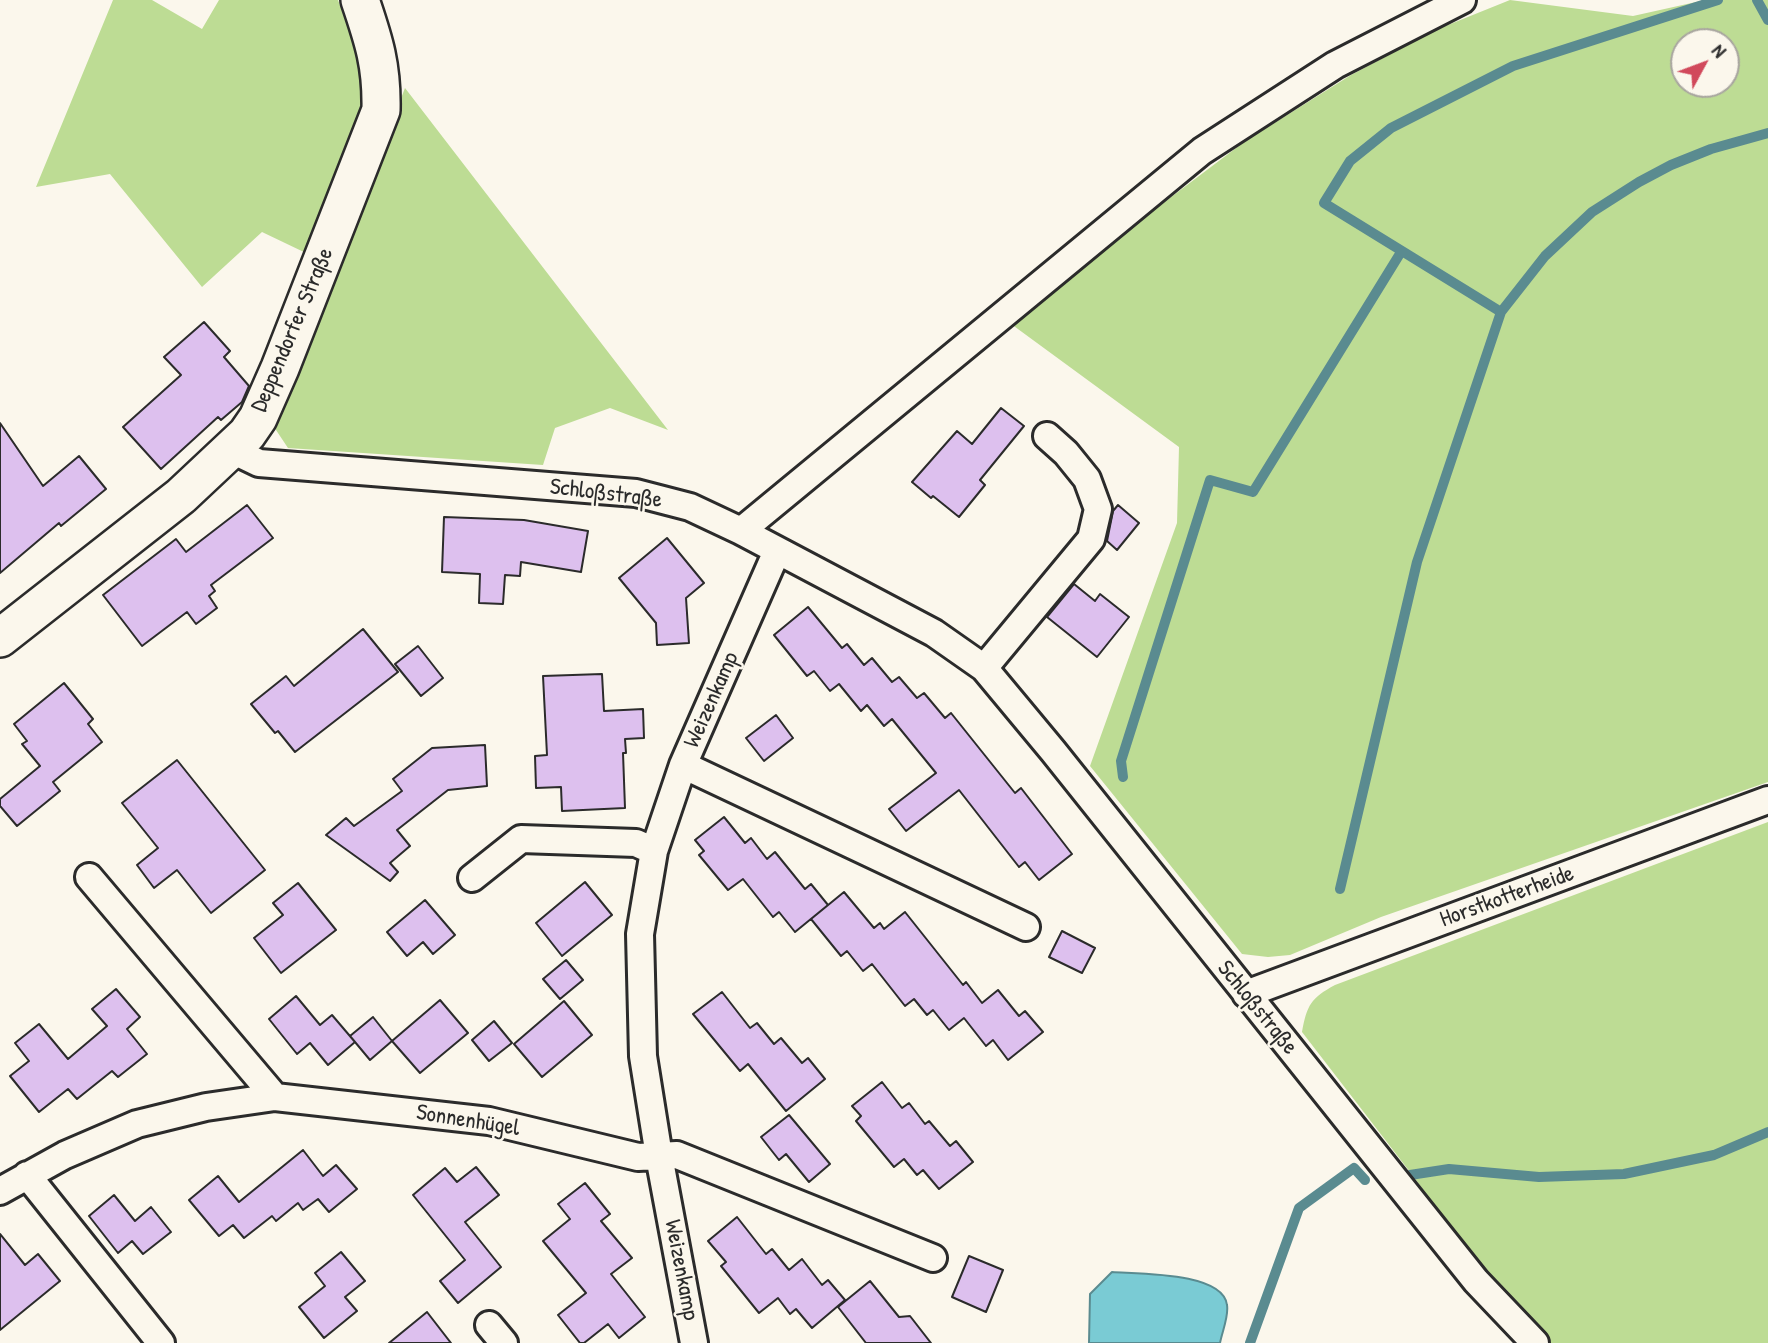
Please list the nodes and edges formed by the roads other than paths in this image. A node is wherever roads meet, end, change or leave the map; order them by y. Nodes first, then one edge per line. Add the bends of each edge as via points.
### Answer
1 (360, 0) edge
2 (1462, 0) edge
3 (1047, 436) dead end
4 (232, 450) junction
5 (741, 531) junction
6 (776, 551) junction
7 (0, 638) edge
8 (984, 668) junction
9 (683, 765) junction
10 (1768, 800) edge
11 (654, 851) junction
12 (89, 877) dead end
13 (472, 878) dead end
14 (1026, 927) dead end
15 (1246, 994) junction
16 (275, 1097) junction
17 (659, 1156) junction
18 (27, 1175) junction
19 (0, 1191) edge
20 (933, 1258) dead end
21 (161, 1343) edge
22 (694, 1343) edge
23 (1535, 1343) edge

1 - 4 street, Deppendorfer Straße via 376,45 381,110 270,392 258,418
2 - 5 street via 1335,65 1202,151
3 - 8 street via 1087,479 1098,509 1091,539
4 - 5 street, Schloßstraße via 259,463 636,493 690,507
4 - 7 street, Deppendorfer Straße via 181,496
5 - 6 street, Schloßstraße
6 - 8 street, Schloßstraße via 934,633
6 - 9 street, Weizenkamp
8 - 15 street, Schloßstraße
9 - 11 street, Weizenkamp
9 - 14 street
10 - 15 street, Horstkotterheide
11 - 13 street via 636,843 521,839
11 - 17 street, Weizenkamp via 639,933 643,1056
12 - 16 street
15 - 23 street, Schloßstraße via 1476,1281
16 - 17 street, Sonnenhügel via 489,1121 638,1157
16 - 18 street, Sonnenhügel via 137,1124
17 - 20 street via 677,1155
17 - 22 street, Weizenkamp
18 - 19 street, Sonnenhügel
18 - 21 street

